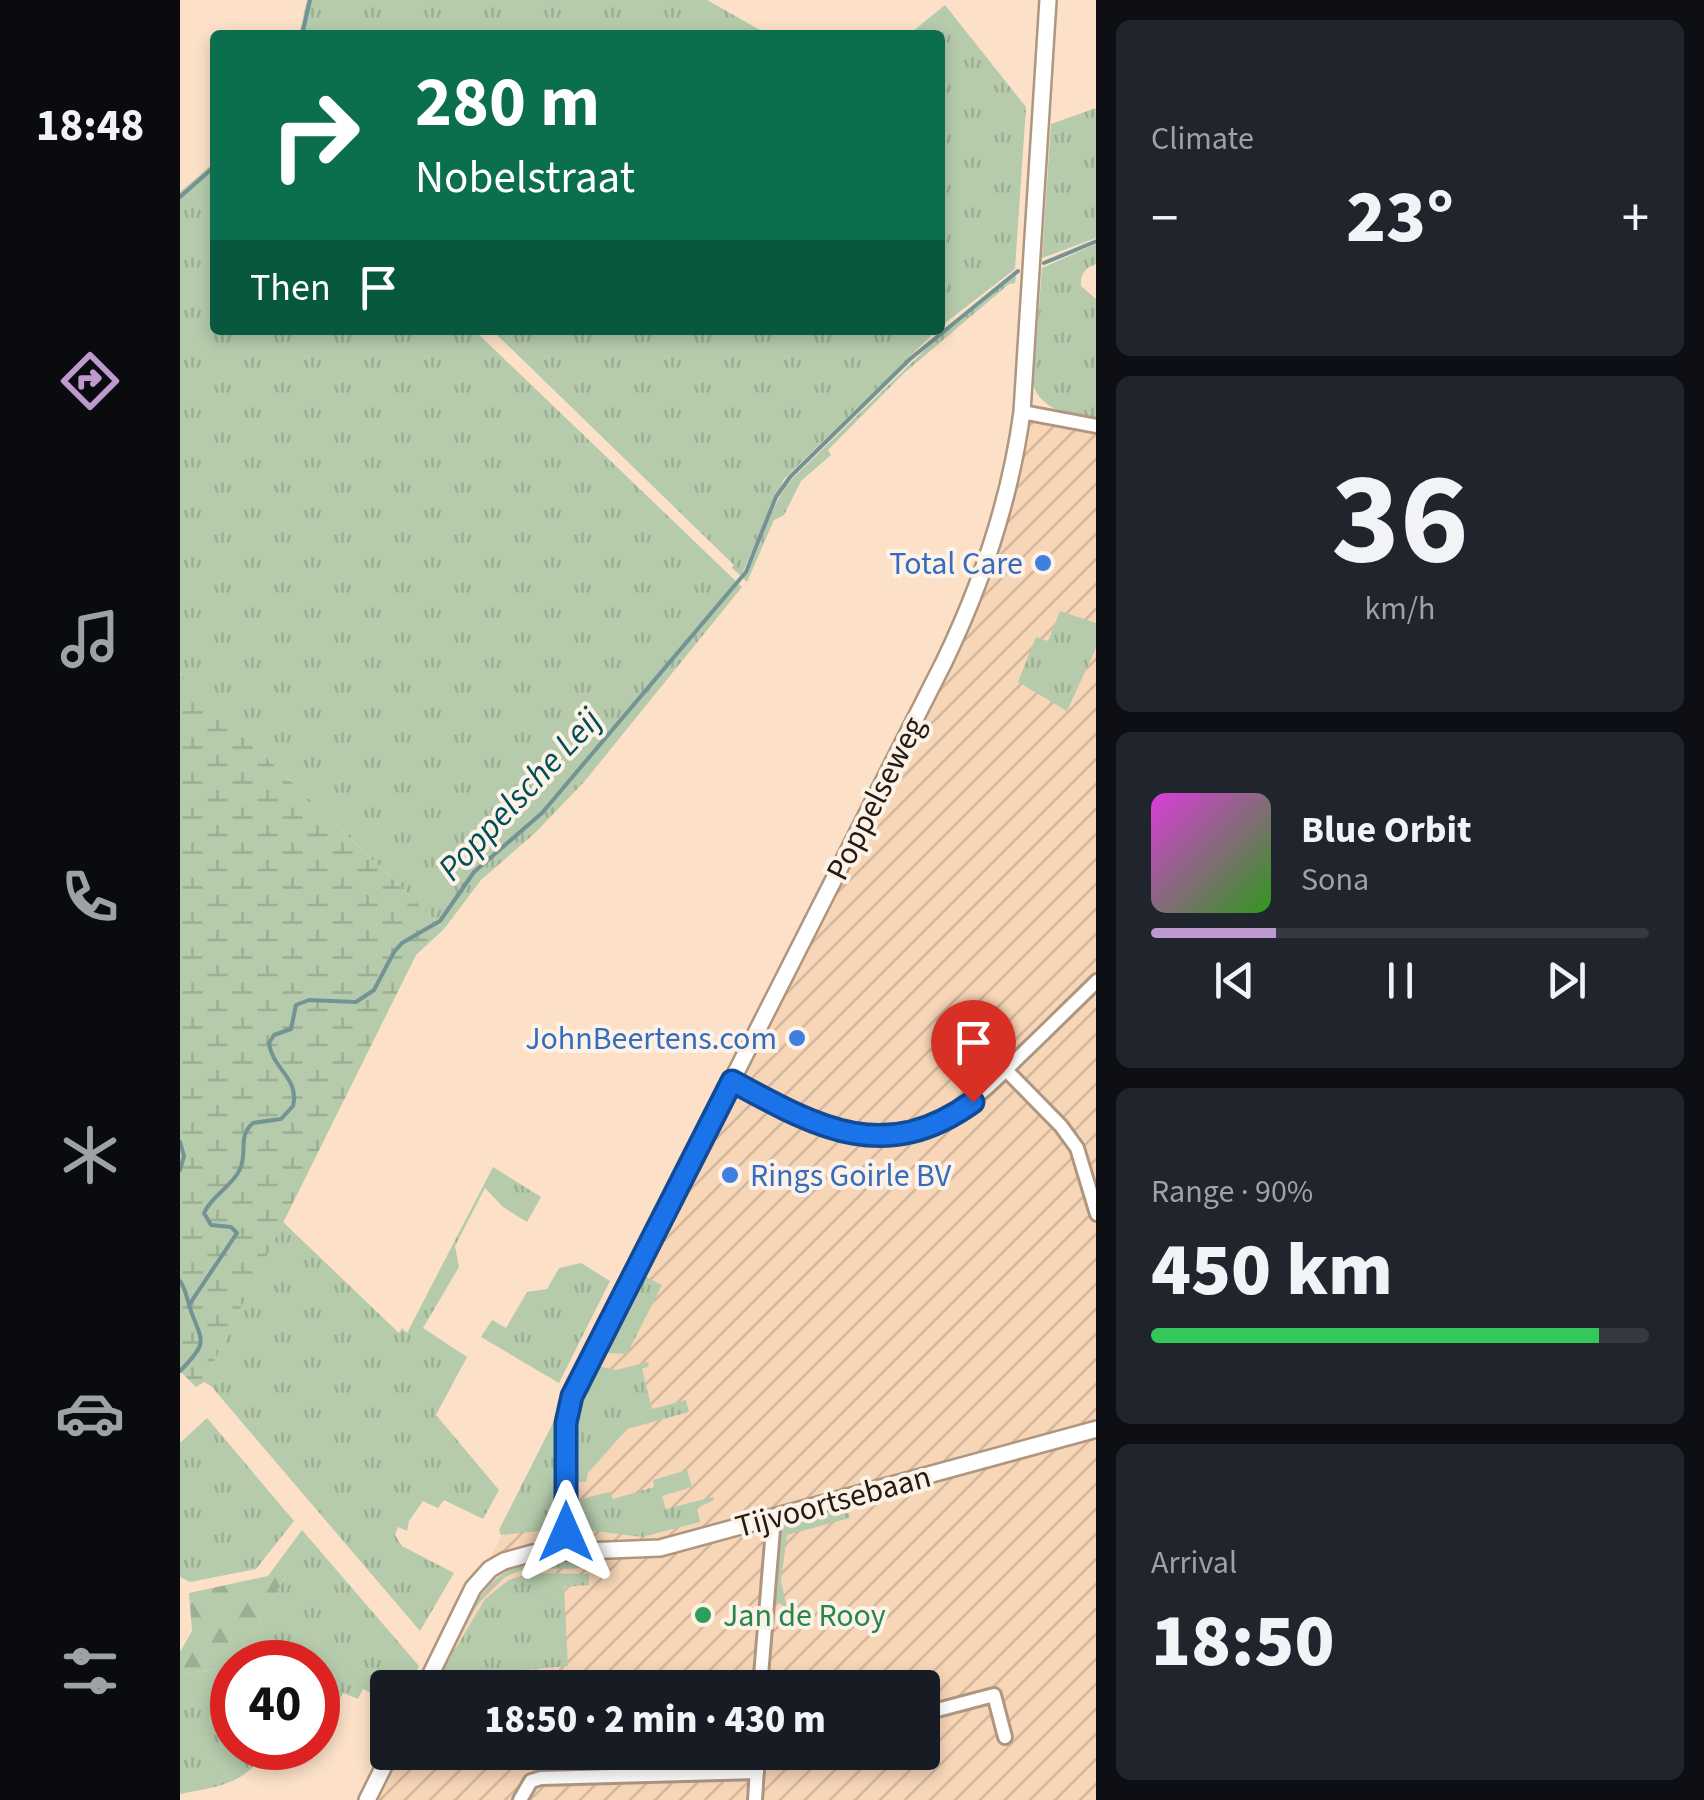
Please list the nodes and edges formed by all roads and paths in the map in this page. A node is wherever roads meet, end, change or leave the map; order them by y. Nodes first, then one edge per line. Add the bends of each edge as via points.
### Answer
1 (1048, 0) edge
2 (1022, 412) junction
3 (1096, 426) edge
4 (1096, 982) edge
5 (1006, 1070) junction
6 (732, 1081) junction
7 (1096, 1214) edge
8 (1096, 1429) edge
9 (774, 1517) junction
10 (566, 1552) junction
11 (433, 1670) edge
12 (761, 1670) edge
13 (940, 1709) edge
14 (1005, 1737) dead end
15 (382, 1770) edge
16 (649, 1770) edge
17 (757, 1770) edge
18 (367, 1800) edge
19 (520, 1800) edge
20 (755, 1800) edge

1 - 2 street, Poppelseweg
2 - 3 street
2 - 6 street, Poppelseweg via 1006,499 976,592
4 - 5 street
5 - 6 street via 949,1119 879,1137 836,1131
5 - 7 street via 1078,1148
6 - 10 street, Poppelseweg via 572,1396
8 - 9 street, Tijvoortsebaan
9 - 10 street, Tijvoortsebaan via 660,1548
9 - 12 street
10 - 11 street, Tijvoortsebaan via 520,1556 490,1569
13 - 14 street via 994,1695
15 - 18 street
16 - 19 street via 541,1778 531,1781
17 - 20 street

